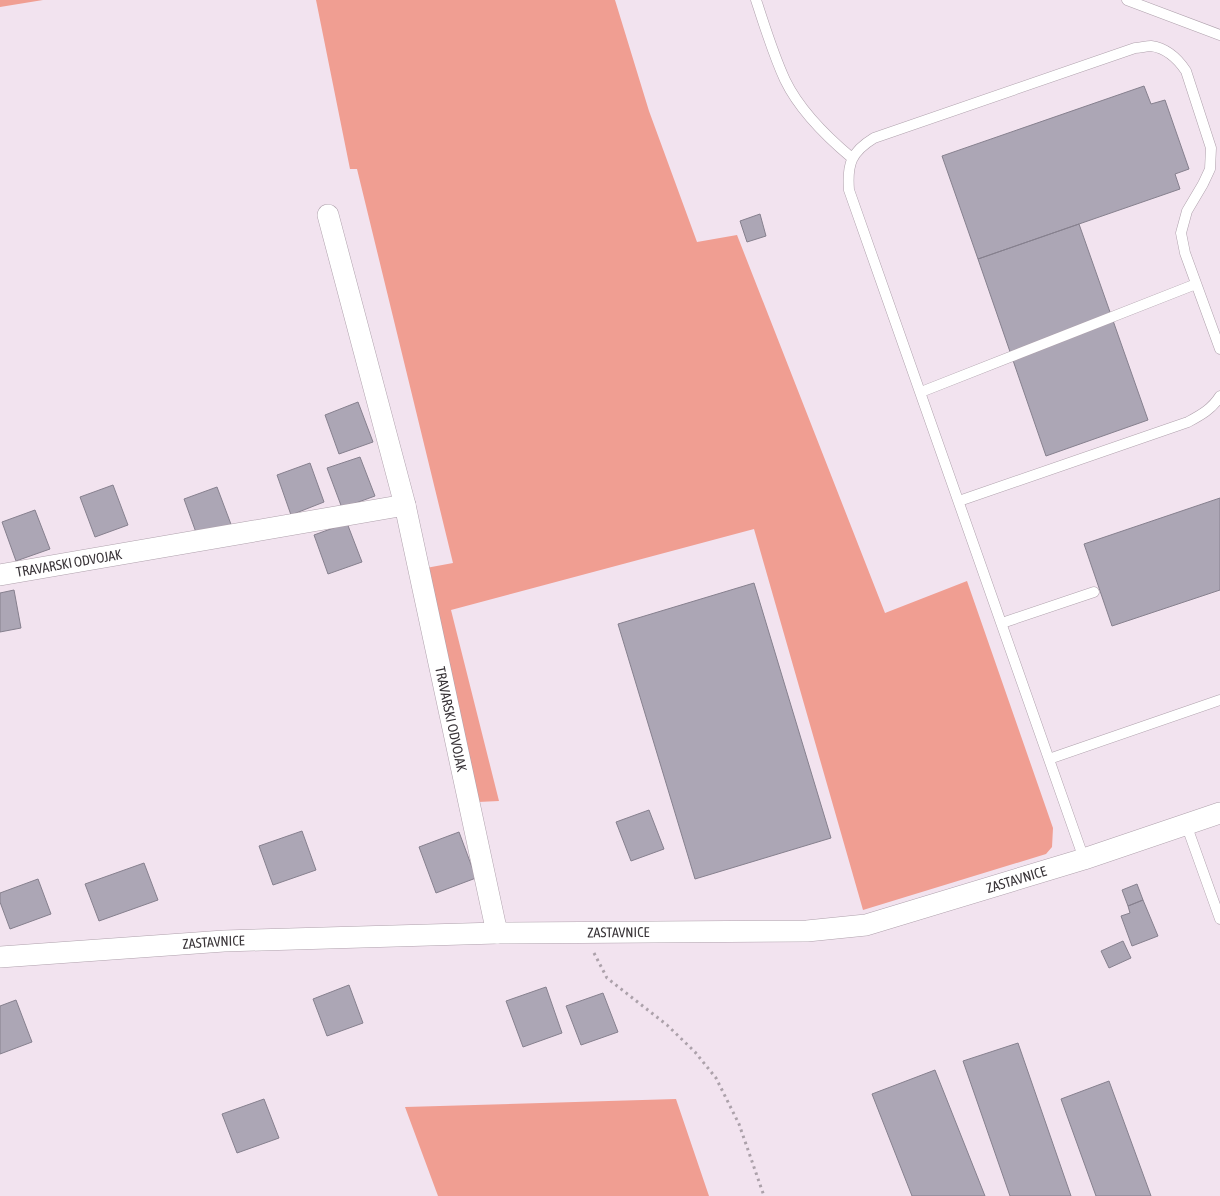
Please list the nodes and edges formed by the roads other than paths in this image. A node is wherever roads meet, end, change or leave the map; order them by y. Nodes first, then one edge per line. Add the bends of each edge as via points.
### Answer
1 (756, 0) edge
2 (1127, 0) edge
3 (1220, 35) edge
4 (852, 158) junction
5 (328, 215) dead end
6 (1196, 284) junction
7 (1220, 349) edge
8 (921, 392) junction
9 (1220, 396) edge
10 (959, 502) junction
11 (405, 505) junction
12 (0, 575) edge
13 (1094, 592) dead end
14 (1002, 623) junction
15 (1220, 700) edge
16 (1049, 759) junction
17 (1220, 813) edge
18 (1186, 824) junction
19 (1084, 859) junction
20 (1220, 919) edge
21 (497, 933) junction
22 (0, 957) edge

1 - 4 lane via 786,81 797,100 836,145
2 - 3 lane
4 - 6 lane via 874,138 1135,48 1150,46 1169,53 1186,71 1211,148 1210,168 1187,211 1181,233
4 - 8 lane via 847,172 849,190
5 - 11 street, TRAVARSKI ODVOJAK
6 - 7 lane
6 - 8 lane
8 - 10 lane
9 - 10 lane via 1203,415 1188,422
10 - 14 lane
11 - 12 street, TRAVARSKI ODVOJAK
11 - 21 street, TRAVARSKI ODVOJAK
13 - 14 lane
14 - 16 lane
15 - 16 lane
16 - 19 lane
17 - 18 street, ZASTAVNICE
18 - 19 street, ZASTAVNICE
18 - 20 lane
19 - 21 street, ZASTAVNICE via 866,925 797,931
21 - 22 street, ZASTAVNICE via 224,941

